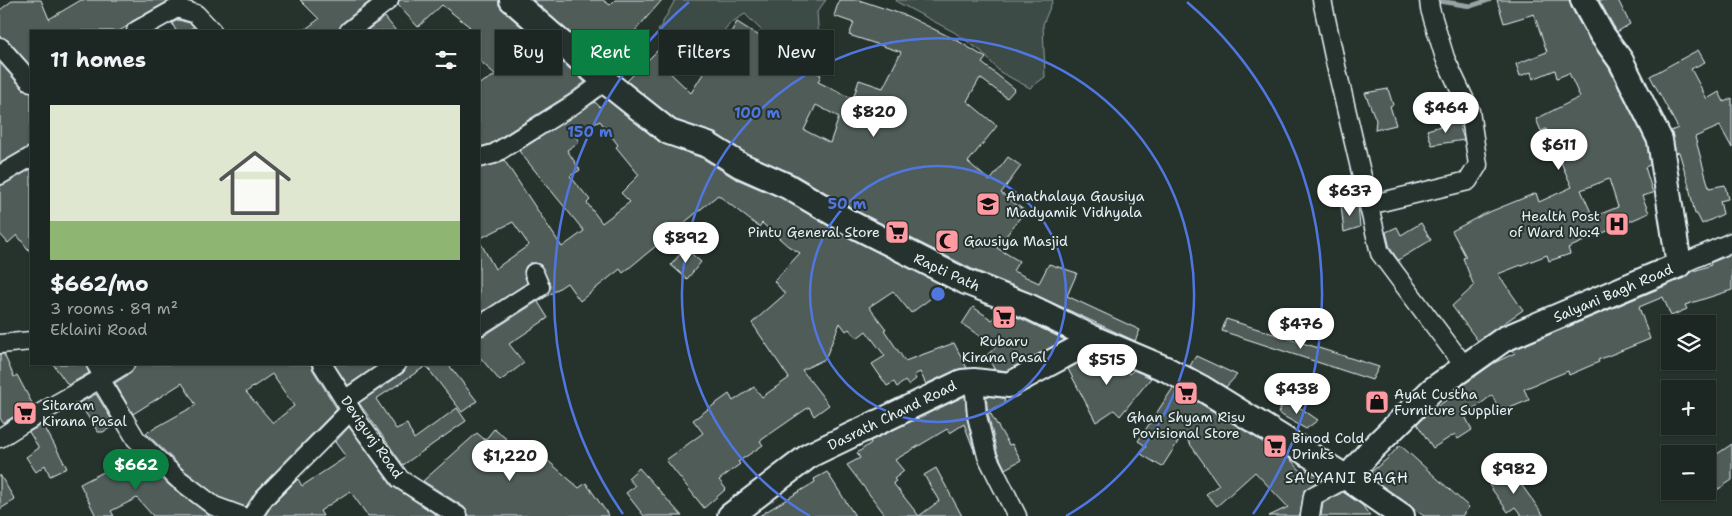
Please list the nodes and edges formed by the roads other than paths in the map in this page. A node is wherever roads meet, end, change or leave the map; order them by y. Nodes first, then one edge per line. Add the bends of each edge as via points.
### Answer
1 (389, 0) edge
2 (512, 0) edge
3 (1322, 0) edge
4 (1583, 0) edge
5 (1430, 5) edge
6 (138, 30) edge
7 (211, 30) edge
8 (351, 30) edge
9 (0, 47) edge
10 (30, 81) edge
11 (605, 81) junction
12 (480, 158) edge
13 (30, 159) edge
14 (0, 175) edge
15 (1369, 205) junction
16 (1732, 242) edge
17 (1679, 265) junction
18 (534, 273) dead end
19 (480, 325) edge
20 (1095, 339) junction
21 (30, 341) edge
22 (0, 344) edge
23 (121, 365) edge
24 (323, 365) edge
25 (396, 365) edge
26 (1465, 367) junction
27 (100, 373) edge
28 (974, 381) junction
29 (348, 405) junction
30 (0, 438) edge
31 (1347, 478) junction
32 (241, 516) edge
33 (252, 516) edge
34 (458, 516) edge
35 (730, 516) edge
36 (1018, 516) edge
37 (1310, 516) edge
38 (1402, 516) edge

1 - 8 street
2 - 11 street, Rapti Path
3 - 15 street
4 - 17 street, Salyani Bagh Road via 1621,61 1660,140
5 - 15 street via 1445,58 1470,111 1478,165 1468,181
6 - 7 street via 177,8 196,14
9 - 10 street
11 - 12 street via 494,154
11 - 20 street, Rapti Path via 669,132 708,145 740,165 787,186 852,224 966,282 1030,307
13 - 14 street
15 - 26 street via 1380,253
16 - 17 street
17 - 26 street, Salyani Bagh Road via 1504,339
18 - 19 street via 540,287
20 - 28 street, Dasrath Chand Road via 1009,384
20 - 31 street, Rapti Path via 1166,368
21 - 22 street
23 - 27 street
24 - 29 street, Devigunj Road
25 - 29 street
26 - 31 street, Salyani Bagh Road via 1417,404
27 - 30 street
27 - 32 street via 136,439 177,478 214,506
28 - 35 street, Dasrath Chand Road via 962,382 810,455
28 - 36 street via 977,416 987,456
29 - 33 street via 264,498
29 - 34 street, Devigunj Road via 400,479
31 - 37 street via 1313,496
31 - 38 street, Rapti Path

